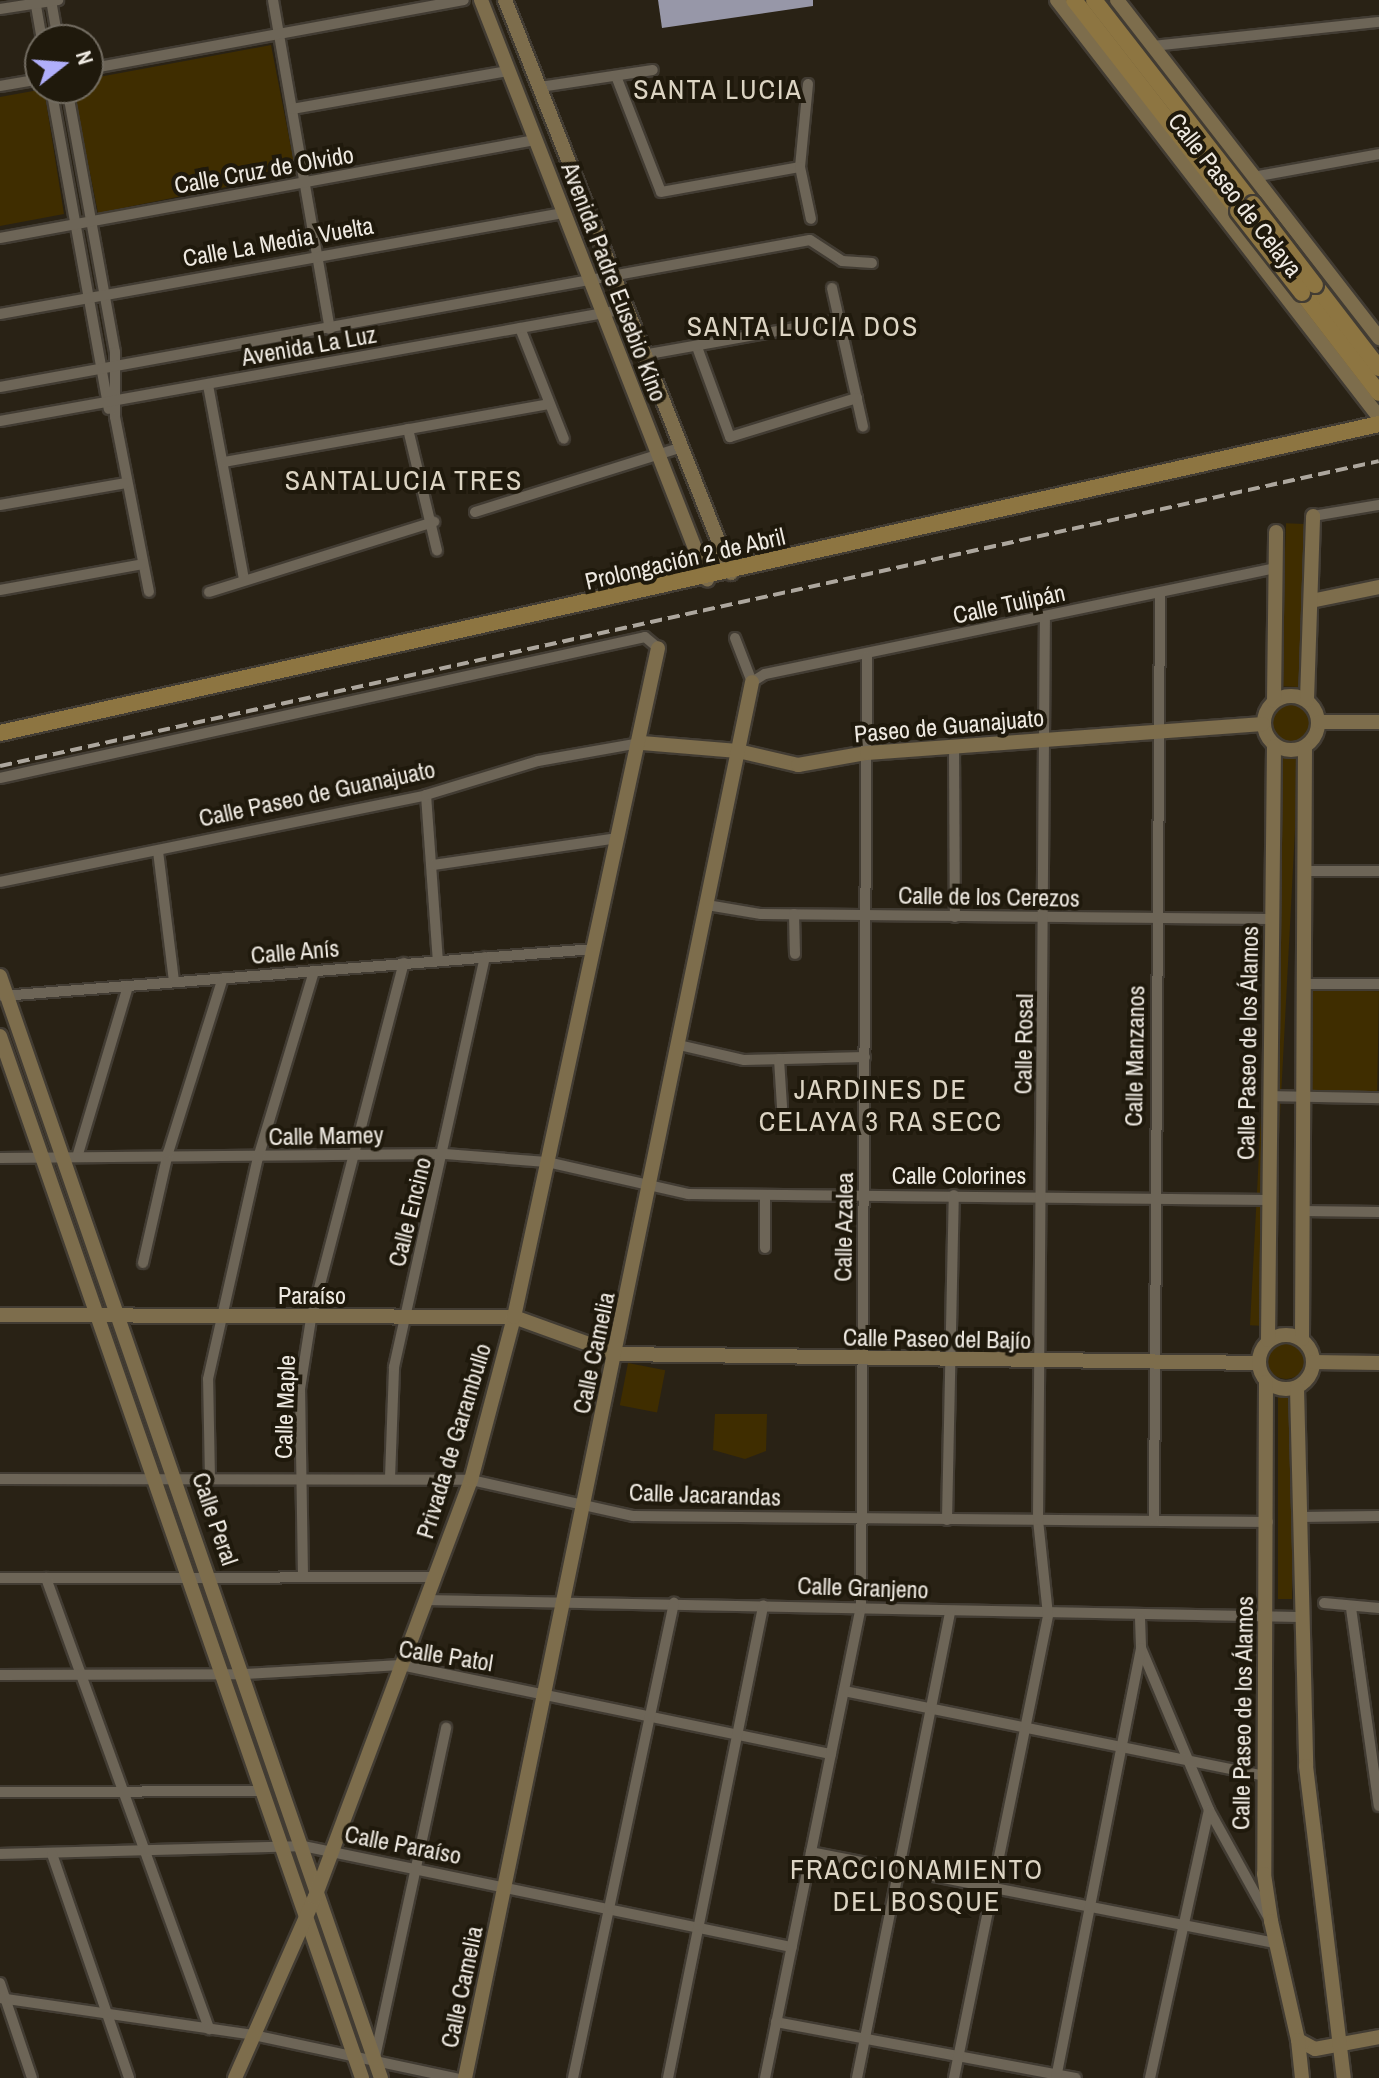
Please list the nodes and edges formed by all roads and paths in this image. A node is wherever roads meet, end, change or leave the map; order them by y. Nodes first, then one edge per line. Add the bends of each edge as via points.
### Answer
1 (53, 0) edge
2 (273, 0) edge
3 (464, 0) edge
4 (481, 0) edge
5 (505, 0) edge
6 (1057, 0) edge
7 (1074, 0) edge
8 (1094, 0) edge
9 (1117, 0) edge
10 (36, 2) edge
11 (0, 9) edge
12 (1379, 22) edge
13 (39, 24) edge
14 (56, 24) edge
15 (279, 32) junction
16 (1153, 46) junction
17 (104, 66) edge
18 (653, 70) dead end
19 (508, 71) junction
20 (616, 76) junction
21 (24, 82) edge
22 (808, 84) dead end
23 (0, 86) edge
24 (540, 87) junction
25 (54, 104) edge
26 (70, 104) edge
27 (292, 109) junction
28 (535, 140) junction
29 (1379, 154) edge
30 (800, 167) junction
31 (1253, 177) junction
32 (305, 183) junction
33 (1248, 210) junction
34 (563, 213) junction
35 (811, 219) dead end
36 (91, 222) junction
37 (77, 225) junction
38 (0, 238) edge
39 (1305, 245) junction
40 (317, 255) junction
41 (872, 263) dead end
42 (1266, 272) junction
43 (614, 277) junction
44 (589, 281) junction
45 (832, 288) dead end
46 (1308, 289) junction
47 (106, 295) junction
48 (91, 297) junction
49 (626, 309) junction
50 (602, 313) junction
51 (0, 314) edge
52 (840, 320) junction
53 (520, 328) junction
54 (330, 329) junction
55 (1379, 338) edge
56 (697, 347) junction
57 (643, 355) junction
58 (116, 367) junction
59 (1379, 368) edge
60 (101, 369) junction
61 (208, 385) junction
62 (0, 387) edge
63 (1361, 394) junction
64 (1379, 396) edge
65 (857, 398) junction
66 (111, 402) junction
67 (548, 404) junction
68 (1379, 417) edge
69 (0, 421) edge
70 (1379, 424) edge
71 (863, 427) dead end
72 (408, 429) junction
73 (564, 439) dead end
74 (679, 448) junction
75 (659, 458) junction
76 (224, 462) junction
77 (126, 483) junction
78 (0, 505) edge
79 (1379, 505) edge
80 (475, 512) dead end
81 (1313, 516) joint
82 (434, 522) junction
83 (1276, 532) dead end
84 (437, 551) dead end
85 (143, 564) junction
86 (1276, 568) junction
87 (731, 573) junction
88 (707, 579) junction
89 (244, 580) junction
90 (1379, 587) edge
91 (0, 590) edge
92 (149, 592) dead end
93 (209, 592) dead end
94 (1160, 593) junction
95 (1311, 601) junction
96 (1045, 616) junction
97 (735, 638) dead end
98 (658, 648) joint
99 (867, 656) junction
100 (752, 682) junction
101 (1307, 700) junction
102 (1274, 701) junction
103 (1319, 722) junction
104 (1379, 722) edge
105 (1263, 724) junction
106 (1159, 731) junction
107 (0, 733) edge
108 (1046, 739) junction
109 (642, 743) junction
110 (954, 746) junction
111 (1274, 746) junction
112 (1305, 748) junction
113 (738, 751) junction
114 (867, 753) junction
115 (0, 778) edge
116 (426, 795) junction
117 (618, 838) junction
118 (158, 851) junction
119 (433, 865) junction
120 (1305, 871) junction
121 (1379, 871) edge
122 (0, 882) edge
123 (707, 905) junction
124 (794, 914) junction
125 (866, 915) junction
126 (955, 917) junction
127 (1045, 917) junction
128 (1157, 918) junction
129 (1272, 919) junction
130 (594, 949) junction
131 (795, 954) dead end
132 (485, 957) junction
133 (438, 961) junction
134 (404, 963) junction
135 (314, 971) junction
136 (0, 976) edge
137 (223, 978) junction
138 (174, 982) junction
139 (1303, 984) junction
140 (1379, 984) edge
141 (128, 986) junction
142 (3, 996) edge
143 (0, 1036) edge
144 (679, 1045) junction
145 (865, 1057) junction
146 (779, 1059) junction
147 (1270, 1096) junction
148 (1303, 1097) junction
149 (1379, 1098) edge
150 (782, 1107) dead end
151 (168, 1153) junction
152 (351, 1154) junction
153 (445, 1154) junction
154 (70, 1155) junction
155 (0, 1158) edge
156 (42, 1158) junction
157 (258, 1158) junction
158 (547, 1162) junction
159 (650, 1186) junction
160 (765, 1195) junction
161 (954, 1195) junction
162 (865, 1196) junction
163 (1042, 1197) junction
164 (1153, 1199) junction
165 (1269, 1200) junction
166 (1302, 1211) junction
167 (1379, 1212) edge
168 (765, 1248) dead end
169 (143, 1263) dead end
170 (0, 1315) edge
171 (95, 1315) junction
172 (120, 1316) junction
173 (222, 1317) junction
174 (514, 1317) junction
175 (405, 1318) junction
176 (311, 1319) junction
177 (1302, 1339) junction
178 (1268, 1340) junction
179 (617, 1354) junction
180 (863, 1361) junction
181 (951, 1361) junction
182 (1038, 1362) junction
183 (1313, 1362) junction
184 (1152, 1363) junction
185 (1258, 1363) junction
186 (1379, 1363) edge
187 (1266, 1382) junction
188 (1297, 1388) junction
189 (303, 1476) junction
190 (390, 1478) junction
191 (0, 1479) edge
192 (210, 1479) junction
193 (151, 1480) junction
194 (178, 1480) junction
195 (471, 1480) junction
196 (585, 1506) junction
197 (1379, 1516) edge
198 (1299, 1517) junction
199 (862, 1519) junction
200 (947, 1520) junction
201 (1038, 1520) junction
202 (1154, 1520) junction
203 (1268, 1522) junction
204 (185, 1577) junction
205 (211, 1577) junction
206 (303, 1577) junction
207 (434, 1577) junction
208 (0, 1578) edge
209 (46, 1578) junction
210 (425, 1600) junction
211 (566, 1601) junction
212 (674, 1603) junction
213 (1324, 1603) dead end
214 (763, 1605) junction
215 (861, 1607) junction
216 (1351, 1608) junction
217 (1379, 1608) edge
218 (950, 1611) junction
219 (1048, 1615) junction
220 (1299, 1617) junction
221 (1140, 1618) junction
222 (1266, 1618) junction
223 (1141, 1648) junction
224 (401, 1665) junction
225 (219, 1674) junction
226 (245, 1674) junction
227 (0, 1675) edge
228 (81, 1675) junction
229 (844, 1691) junction
230 (546, 1694) junction
231 (932, 1707) junction
232 (651, 1716) junction
233 (1026, 1726) junction
234 (446, 1728) dead end
235 (737, 1734) junction
236 (1121, 1745) junction
237 (831, 1754) junction
238 (1190, 1763) junction
239 (1265, 1776) junction
240 (259, 1791) junction
241 (0, 1792) edge
242 (126, 1792) junction
243 (1379, 1806) edge
244 (1209, 1810) junction
245 (303, 1846) junction
246 (279, 1847) junction
247 (331, 1851) junction
248 (811, 1852) junction
249 (148, 1853) junction
250 (0, 1854) edge
251 (52, 1854) junction
252 (412, 1867) junction
253 (902, 1872) junction
254 (507, 1886) junction
255 (993, 1891) junction
256 (315, 1897) junction
257 (610, 1908) junction
258 (1090, 1911) junction
259 (304, 1920) junction
260 (1271, 1921) junction
261 (700, 1928) junction
262 (1184, 1929) junction
263 (1275, 1943) junction
264 (792, 1947) junction
265 (0, 1983) edge
266 (3, 1998) edge
267 (105, 2013) junction
268 (776, 2022) junction
269 (209, 2029) junction
270 (253, 2035) junction
271 (1379, 2037) edge
272 (865, 2038) junction
273 (1298, 2040) junction
274 (1341, 2044) junction
275 (959, 2055) junction
276 (355, 2059) junction
277 (375, 2059) junction
278 (1056, 2076) edge
279 (32, 2078) edge
280 (129, 2078) edge
281 (235, 2078) edge
282 (362, 2078) edge
283 (381, 2078) edge
284 (456, 2078) edge
285 (465, 2078) edge
286 (573, 2078) edge
287 (668, 2078) edge
288 (765, 2078) edge
289 (857, 2078) edge
290 (954, 2078) edge
291 (1076, 2078) edge
292 (1150, 2078) edge
293 (1302, 2078) edge
294 (1344, 2078) edge

1 - 10 street
1 - 14 street
2 - 15 street
3 - 15 street
4 - 19 main road, Avenida Padre Eusebio Kino
5 - 24 main road, Avenida Padre Eusebio Kino
6 - 33 main road, Calle Paseo de Celaya
7 - 33 main road
8 - 33 main road
9 - 16 main road, Calle Paseo de Celaya
10 - 11 street
10 - 13 street
12 - 16 street
15 - 17 street
15 - 27 street
16 - 31 main road, Calle Paseo de Celaya
18 - 20 street
19 - 27 street
19 - 28 main road, Avenida Padre Eusebio Kino
20 - 24 street
20 - 30 street via 661,192
21 - 23 street
22 - 30 street
24 - 43 main road, Avenida Padre Eusebio Kino
25 - 37 street
26 - 36 street
27 - 32 street
28 - 32 street, Calle Cruz de Olvido
28 - 34 main road, Avenida Padre Eusebio Kino
29 - 31 street
30 - 35 street
31 - 33 main road, Calle Paseo de Celaya
32 - 36 street, Calle Cruz de Olvido
32 - 40 street
33 - 39 main road, Calle Paseo de Celaya
33 - 42 main road, Calle Paseo de Celaya
33 - 46 main road, bridge
34 - 40 street, Calle La Media Vuelta
34 - 44 main road, Avenida Padre Eusebio Kino
36 - 37 street, Calle Cruz de Olvido
36 - 47 street
37 - 38 street, Calle Cruz de Olvido
37 - 48 street
39 - 42 main road via 1278,246
39 - 55 main road, Calle Paseo de Celaya
40 - 47 street, Calle La Media Vuelta
40 - 54 street
41 - 43 street, Avenida La Luz via 842,261 810,240
42 - 63 main road, Calle Paseo de Celaya
43 - 44 street, Avenida La Luz
43 - 49 main road, Avenida Padre Eusebio Kino
44 - 50 main road, Avenida Padre Eusebio Kino
44 - 54 street, Avenida La Luz
45 - 52 street
46 - 59 main road
46 - 64 main road
47 - 48 street, Calle La Media Vuelta
47 - 58 street
48 - 51 street, Calle La Media Vuelta
48 - 60 street
49 - 50 street, Avenida La Luz
49 - 57 main road, Avenida Padre Eusebio Kino
50 - 53 street, Avenida La Luz
50 - 75 main road, Avenida Padre Eusebio Kino
52 - 56 street
52 - 65 street
53 - 61 street, Avenida La Luz
53 - 67 street
54 - 58 street, Avenida La Luz
56 - 57 street
56 - 65 street via 730,437
57 - 74 main road, Avenida Padre Eusebio Kino
58 - 60 street, Avenida La Luz
58 - 66 street
60 - 62 street, Avenida La Luz
60 - 66 street
61 - 66 street, Avenida La Luz
61 - 76 street
63 - 64 main road
63 - 68 main road, Calle Paseo de Celaya
65 - 71 street
66 - 69 street, Avenida La Luz
66 - 77 street
67 - 72 street
67 - 73 street
70 - 87 main road, Prolongación 2 de Abril
72 - 76 street
72 - 82 street
74 - 75 street
74 - 87 main road, Avenida Padre Eusebio Kino
75 - 80 street
75 - 88 main road, Avenida Padre Eusebio Kino
76 - 89 street
77 - 78 street
77 - 85 street
79 - 81 street
81 - 95 main road
82 - 84 street
82 - 89 street
83 - 86 main road
85 - 91 street
85 - 92 street
86 - 94 street, Calle Tulipán
86 - 102 main road
87 - 88 main road, Prolongación 2 de Abril
88 - 107 main road, Prolongación 2 de Abril
89 - 93 street
90 - 95 main road
94 - 96 street, Calle Tulipán
94 - 106 street, Calle Manzanos
95 - 101 main road
96 - 99 street, Calle Tulipán
96 - 108 street, Calle Rosal
97 - 100 street
98 - 109 main road, Privada de Garambullo
98 - 115 street via 645,637
99 - 100 street, Calle Tulipán via 765,674
99 - 114 street, Calle Azalea
100 - 113 main road, Calle Camelia
101 - 102 main road
101 - 103 main road
102 - 105 main road
103 - 104 main road
103 - 112 main road
105 - 106 main road, Paseo de Guanajuato
105 - 111 main road
106 - 108 main road, Paseo de Guanajuato
106 - 128 street, Calle Manzanos
108 - 110 main road, Paseo de Guanajuato
108 - 127 street, Calle Rosal
109 - 113 main road, Paseo de Guanajuato
109 - 116 street, Calle Paseo de Guanajuato via 538,761
109 - 117 main road, Privada de Garambullo
110 - 114 main road, Paseo de Guanajuato
110 - 126 street
111 - 112 main road
111 - 129 main road, Calle Paseo de los Álamos
112 - 120 main road
113 - 114 main road, Paseo de Guanajuato via 798,765
113 - 123 main road, Calle Camelia
114 - 125 street, Calle Azalea
116 - 118 street, Calle Paseo de Guanajuato
116 - 119 street
117 - 119 street
117 - 130 main road, Privada de Garambullo
118 - 122 street, Calle Paseo de Guanajuato
118 - 138 street
119 - 133 street
120 - 121 street
120 - 139 main road
123 - 124 street, Calle de los Cerezos
123 - 144 main road, Calle Camelia
124 - 125 street, Calle de los Cerezos
124 - 131 street
125 - 126 street, Calle de los Cerezos
125 - 145 street, Calle Azalea
126 - 127 street, Calle de los Cerezos
127 - 128 street, Calle de los Cerezos
127 - 163 street, Calle Rosal
128 - 129 street, Calle de los Cerezos
128 - 164 street, Calle Manzanos
129 - 147 main road, Calle Paseo de los Álamos
130 - 132 street, Calle Anís
130 - 158 main road, Privada de Garambullo
132 - 133 street, Calle Anís
132 - 153 street, Calle Encino
133 - 134 street, Calle Anís
134 - 135 street, Calle Anís
134 - 152 street, Calle Maple
135 - 137 street, Calle Anís
135 - 157 street
136 - 142 main road, Calle Peral
137 - 138 street, Calle Anís
137 - 151 street
138 - 141 street, Calle Anís
139 - 140 street
139 - 148 main road
141 - 142 street, Calle Anís
141 - 154 street
142 - 154 main road, Calle Peral
143 - 156 main road, Calle Peral
144 - 146 street via 744,1060
144 - 159 main road, Calle Camelia
145 - 146 street
145 - 162 street, Calle Azalea
146 - 150 street
147 - 148 street
147 - 165 main road, Calle Paseo de los Álamos
148 - 149 street
148 - 166 main road
151 - 154 street, Calle Mamey
151 - 157 street, Calle Mamey
151 - 169 street
152 - 153 street, Calle Mamey
152 - 157 street, Calle Mamey
152 - 176 street, Calle Maple
153 - 158 street, Calle Mamey
153 - 175 street, Calle Encino
154 - 156 street, Calle Mamey
154 - 172 main road, Calle Peral
155 - 156 street, Calle Mamey
156 - 171 main road, Calle Peral
157 - 173 street
158 - 159 street, Calle Mamey
158 - 174 main road, Privada de Garambullo
159 - 160 street, Calle Colorines via 688,1194
159 - 179 main road, Calle Camelia
160 - 162 street, Calle Colorines
160 - 168 street
161 - 162 street, Calle Colorines
161 - 163 street, Calle Colorines
161 - 181 street
162 - 180 street, Calle Azalea
163 - 164 street, Calle Colorines
163 - 182 street, Calle Rosal
164 - 165 street, Calle Colorines
164 - 184 street, Calle Manzanos
165 - 178 main road, Calle Paseo de los Álamos
166 - 167 street
166 - 177 main road
170 - 171 main road, Paraíso
171 - 172 main road, Paraíso
171 - 193 main road, Calle Peral
172 - 173 main road, Paraíso
172 - 194 main road, Calle Peral
173 - 176 main road, Paraíso
173 - 192 street via 208,1379
174 - 175 main road, Paraíso
174 - 179 main road, Paraíso
174 - 195 main road, Privada de Garambullo
175 - 176 main road, Paraíso
175 - 190 street, Calle Encino via 394,1367
176 - 189 street, Calle Maple via 300,1389
177 - 178 main road via 1279,1335
177 - 183 main road
178 - 185 main road
179 - 180 main road, Calle Paseo del Bajío
179 - 196 main road, Calle Camelia
180 - 181 main road, Calle Paseo del Bajío
180 - 199 street, Calle Azalea
181 - 182 main road, Calle Paseo del Bajío
181 - 200 street
182 - 184 main road, Calle Paseo del Bajío
182 - 201 street, Calle Rosal
183 - 186 main road
183 - 188 main road
184 - 185 main road, Calle Paseo del Bajío
184 - 202 street, Calle Manzanos
185 - 187 main road
187 - 188 main road via 1281,1390
187 - 203 main road, Calle Paseo de los Álamos
188 - 198 main road
189 - 190 street, Calle Jacarandas
189 - 192 street, Calle Jacarandas
189 - 206 street, Calle Maple
190 - 195 street, Calle Jacarandas
191 - 193 street, Calle Jacarandas
192 - 194 street, Calle Jacarandas
193 - 194 street, Calle Jacarandas
193 - 204 main road, Calle Peral
194 - 205 main road, Calle Peral
195 - 196 street, Calle Jacarandas
195 - 207 main road, Privada de Garambullo
196 - 199 street, Calle Jacarandas via 633,1516
196 - 211 main road, Calle Camelia
197 - 198 street
198 - 220 main road
199 - 200 street, Calle Jacarandas
199 - 215 street, Calle Azalea
200 - 201 street, Calle Jacarandas
201 - 202 street, Calle Jacarandas
201 - 219 street, Calle Rosal
202 - 203 street, Calle Jacarandas
203 - 222 main road, Calle Paseo de los Álamos
204 - 205 street
204 - 209 street
204 - 225 main road, Calle Peral
205 - 206 street
205 - 226 main road, Calle Peral
206 - 207 street
207 - 210 main road, Privada de Garambullo
208 - 209 street
209 - 228 street
210 - 211 street, Calle Granjeno
210 - 224 main road, Privada de Garambullo
211 - 212 street, Calle Granjeno
211 - 230 main road, Calle Camelia
212 - 214 street, Calle Granjeno
212 - 232 street
213 - 216 street
214 - 215 street, Calle Granjeno
214 - 235 street
215 - 218 street, Calle Granjeno
215 - 229 street, Calle Azalea
216 - 217 street
216 - 243 street
218 - 219 street, Calle Granjeno
218 - 231 street
219 - 221 street, Calle Granjeno
219 - 233 street, Calle Rosal
220 - 222 street, Calle Granjeno
220 - 274 main road via 1306,1766
221 - 222 street, Calle Granjeno
221 - 223 street
222 - 239 main road, Calle Paseo de los Álamos
223 - 236 street
223 - 238 street
224 - 226 street, Calle Patol
224 - 230 street, Calle Patol
224 - 247 main road, Privada de Garambullo
225 - 226 street, Calle Patol
225 - 228 street, Calle Patol
225 - 240 main road, Calle Peral
226 - 245 main road, Calle Peral
227 - 228 street, Calle Patol
228 - 242 street
229 - 231 street
229 - 237 street, Calle Azalea
230 - 232 street, Calle Patol
230 - 254 main road, Calle Camelia
231 - 233 street
231 - 253 street
232 - 235 street, Calle Patol
232 - 257 street
233 - 236 street
233 - 255 street, Calle Rosal
234 - 252 street
235 - 237 street, Calle Patol
235 - 261 street
236 - 238 street
236 - 258 street
237 - 248 street, Calle Azalea
238 - 239 street
238 - 244 street
239 - 260 main road, Calle Paseo de los Álamos via 1264,1874
240 - 242 street
240 - 246 main road, Calle Peral
241 - 242 street
242 - 249 street
244 - 260 street
244 - 262 street
245 - 246 street, Calle Paraíso
245 - 247 street, Calle Paraíso
245 - 256 main road, Calle Peral
246 - 249 street, Calle Paraíso
246 - 259 main road, Calle Peral
247 - 252 street, Calle Paraíso
247 - 256 main road, Privada de Garambullo
248 - 253 street
248 - 264 street, Calle Azalea
249 - 251 street, Calle Paraíso
249 - 269 street
250 - 251 street, Calle Paraíso
251 - 267 street
252 - 254 street, Calle Paraíso
252 - 277 street
253 - 255 street
253 - 272 street
254 - 257 street, Calle Paraíso
254 - 285 main road, Calle Camelia
255 - 258 street
255 - 275 street, Calle Rosal
256 - 259 main road, Privada de Garambullo
256 - 277 main road, Calle Peral
257 - 261 street, Calle Paraíso
257 - 286 street
258 - 262 street
258 - 278 street
259 - 270 main road, Privada de Garambullo
259 - 276 main road, Calle Peral
260 - 263 main road, Calle Paseo de los Álamos
261 - 264 street, Calle Paraíso
261 - 287 street
262 - 263 street
262 - 292 street
263 - 273 main road, Calle Paseo de los Álamos
264 - 268 street, Calle Azalea
265 - 266 street
266 - 267 street
266 - 279 street
267 - 269 street
267 - 280 street
268 - 272 street
268 - 288 street, Calle Azalea
269 - 270 street
270 - 276 street
270 - 281 main road, Privada de Garambullo
271 - 274 main road
272 - 275 street
272 - 289 street
273 - 274 main road via 1315,2049
273 - 293 main road, Calle Paseo de los Álamos
274 - 294 main road
275 - 278 street
275 - 290 street, Calle Rosal
276 - 277 street
276 - 282 main road, Calle Peral
277 - 283 main road, Calle Peral
277 - 284 street
278 - 291 street

